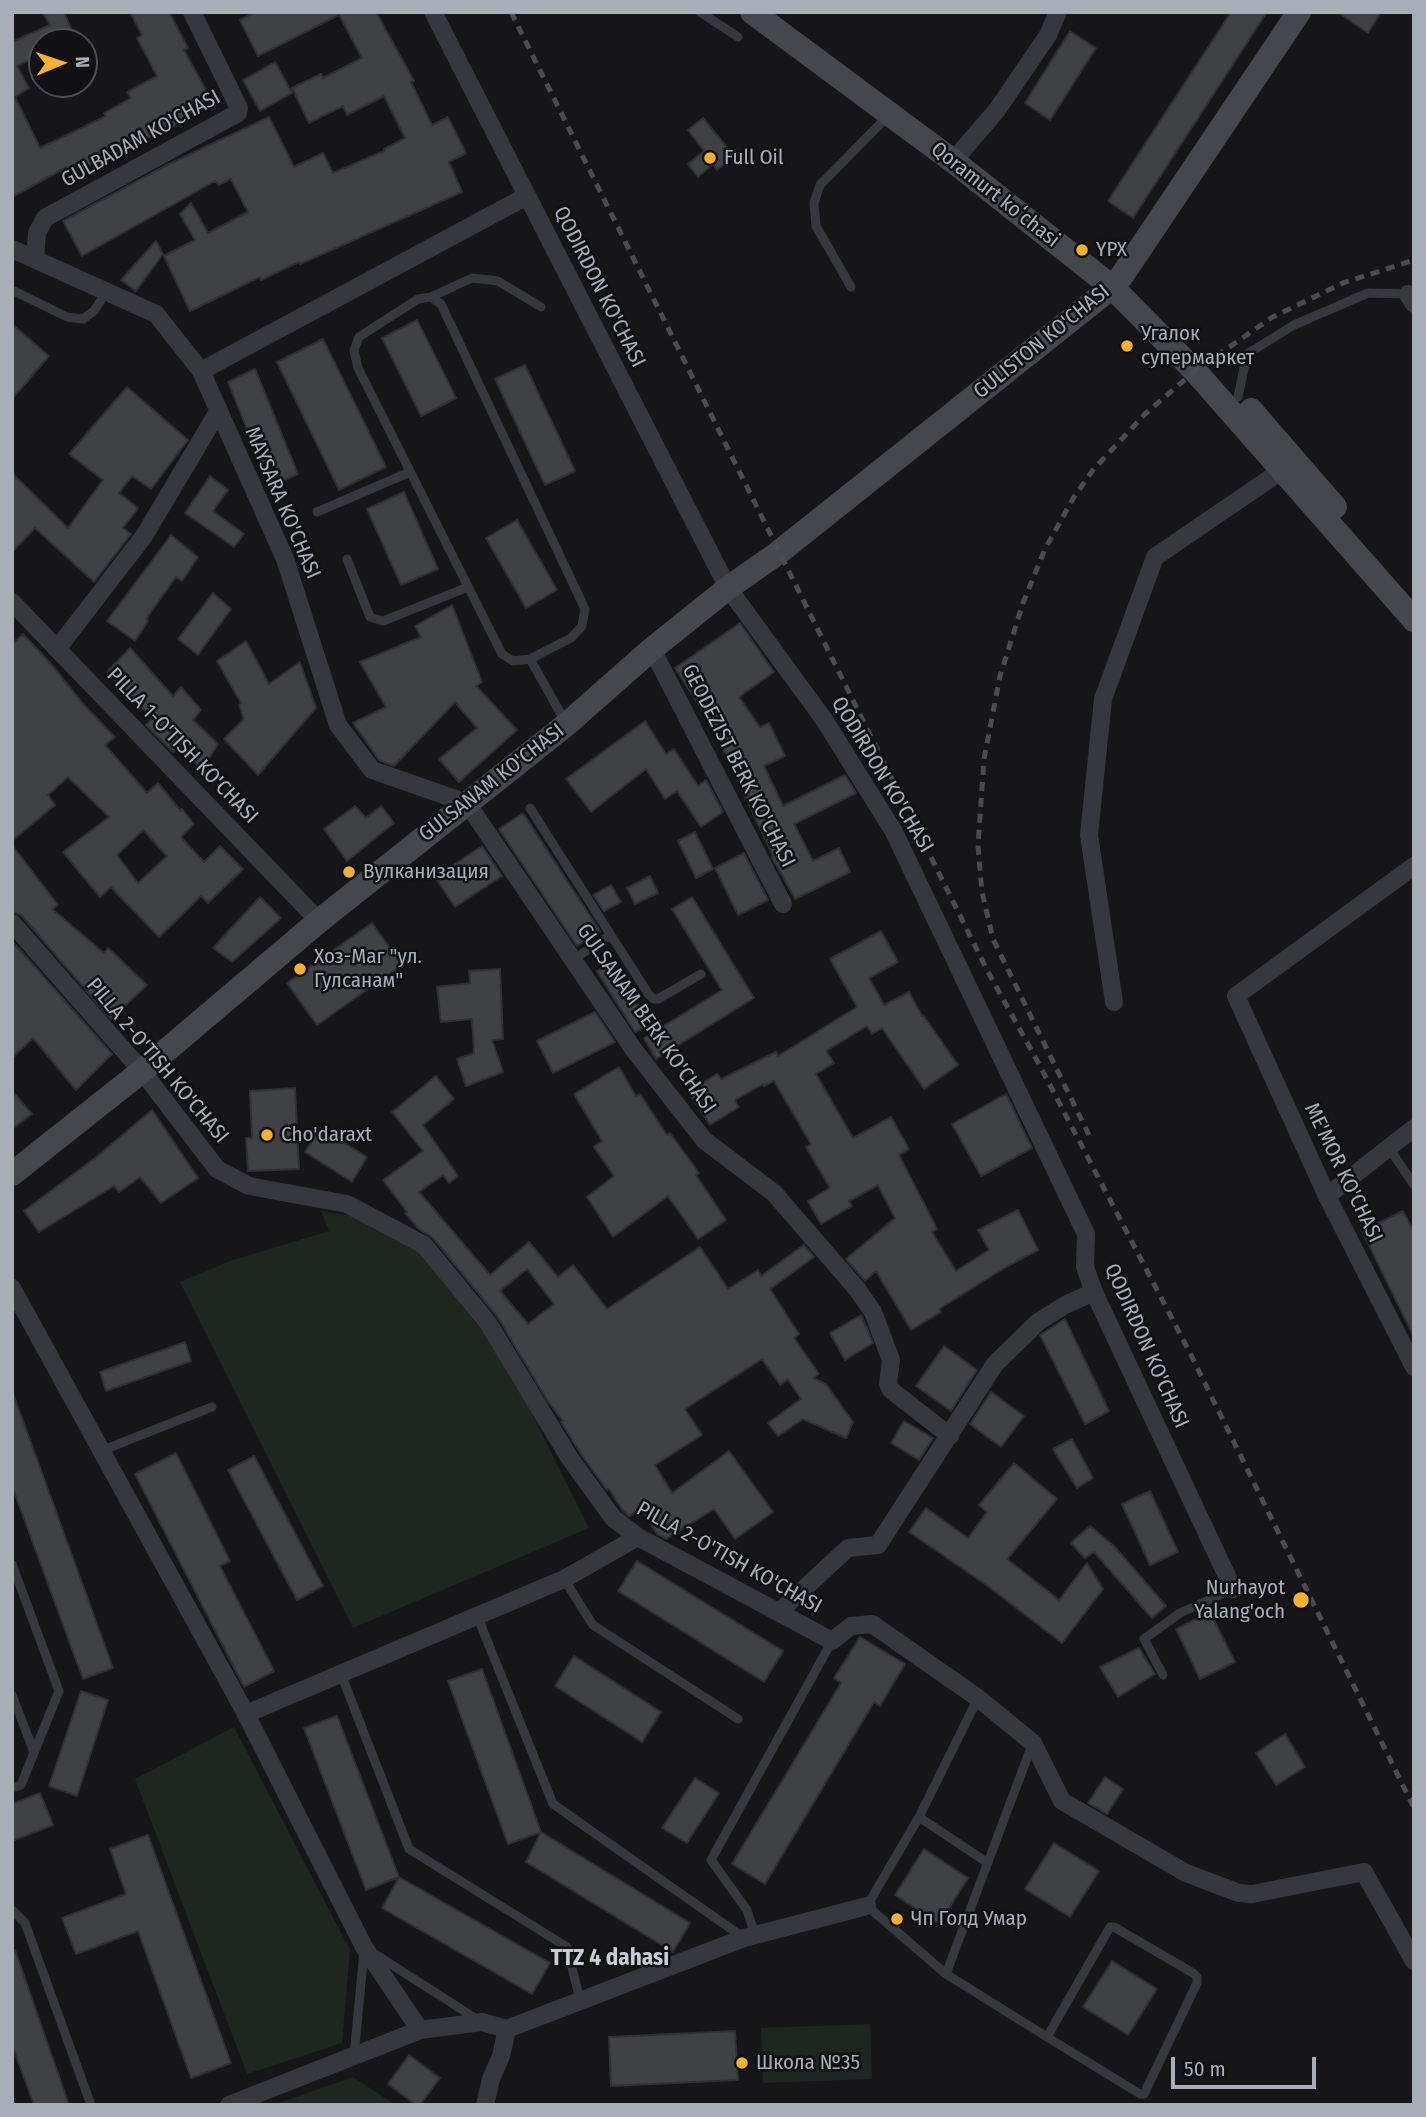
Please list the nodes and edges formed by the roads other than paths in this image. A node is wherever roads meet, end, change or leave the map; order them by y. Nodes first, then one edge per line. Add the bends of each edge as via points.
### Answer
1 (192, 12) edge
2 (433, 12) edge
3 (700, 12) edge
4 (752, 12) edge
5 (773, 12) edge
6 (1299, 12) edge
7 (1056, 14) edge
8 (738, 37) dead end
9 (889, 115) junction
10 (958, 156) junction
11 (527, 196) junction
12 (12, 249) edge
13 (35, 259) junction
14 (1117, 282) junction
15 (850, 287) dead end
16 (12, 290) edge
17 (106, 292) junction
18 (431, 298) junction
19 (1411, 299) edge
20 (541, 307) dead end
21 (201, 371) junction
22 (1238, 397) junction
23 (219, 410) junction
24 (1281, 471) junction
25 (410, 472) junction
26 (317, 512) dead end
27 (778, 553) joint
28 (346, 559) dead end
29 (468, 587) junction
30 (728, 589) junction
31 (1414, 598) edge
32 (12, 602) edge
33 (1414, 620) edge
34 (57, 649) junction
35 (652, 649) junction
36 (530, 659) junction
37 (567, 724) junction
38 (467, 803) junction
39 (530, 808) dead end
40 (1414, 866) edge
41 (783, 904) dead end
42 (319, 921) junction
43 (12, 923) edge
44 (610, 935) junction
45 (574, 959) junction
46 (701, 974) dead end
47 (1114, 1002) dead end
48 (142, 1071) junction
49 (1414, 1128) edge
50 (1389, 1148) junction
51 (12, 1174) edge
52 (1414, 1185) edge
53 (1327, 1196) junction
54 (12, 1289) edge
55 (1094, 1293) junction
56 (1414, 1367) edge
57 (212, 1407) dead end
58 (950, 1436) junction
59 (101, 1451) junction
60 (638, 1537) junction
61 (12, 1564) edge
62 (564, 1579) junction
63 (1233, 1588) joint
64 (779, 1611) junction
65 (478, 1618) junction
66 (832, 1641) junction
67 (341, 1674) junction
68 (1163, 1675) dead end
69 (12, 1695) edge
70 (978, 1698) junction
71 (246, 1714) junction
72 (738, 1719) dead end
73 (1033, 1743) junction
74 (33, 1752) junction
75 (12, 1788) edge
76 (919, 1817) junction
77 (988, 1863) junction
78 (867, 1906) junction
79 (12, 1910) edge
80 (749, 1936) junction
81 (364, 1947) junction
82 (1414, 1961) edge
83 (946, 1973) junction
84 (580, 2000) junction
85 (482, 2022) junction
86 (507, 2029) junction
87 (420, 2030) junction
88 (1047, 2037) junction
89 (354, 2058) junction
90 (91, 2105) edge
91 (229, 2105) edge
92 (485, 2105) edge

1 - 13 street, GULBADAM KO'CHASI via 239,113 45,218 37,233
2 - 11 street, QODIRDON KO'CHASI
3 - 8 lane
4 - 9 main road, Qoramurt koʻchasi
5 - 10 main road, Qoramurt koʻchasi
6 - 14 main road, GULISTON KO'CHASI
7 - 10 street via 1048,35 997,110
9 - 10 main road, Qoramurt koʻchasi
9 - 15 lane via 820,185 814,203 816,226
10 - 14 main road, Qoramurt koʻchasi
11 - 21 street
11 - 30 street, QODIRDON KO'CHASI
12 - 13 street, MAYSARA KO'CHASI
13 - 17 street, MAYSARA KO'CHASI
14 - 22 main road, Qoramurt koʻchasi via 1207,362
14 - 24 main road, Qoramurt koʻchasi
14 - 27 main road, GULISTON KO'CHASI
16 - 17 lane via 67,317 83,319
17 - 21 street, MAYSARA KO'CHASI via 156,314
18 - 20 lane via 472,278 498,281
18 - 25 lane via 418,299 359,337 354,350 358,368
18 - 36 lane via 440,304 585,609 582,626 571,638
19 - 22 lane via 1368,293 1294,325 1247,354
21 - 23 street, MAYSARA KO'CHASI
22 - 31 main road, Qoramurt koʻchasi
23 - 34 street via 144,536
23 - 38 street, MAYSARA KO'CHASI via 285,559 338,725 372,770
24 - 33 main road, Qoramurt koʻchasi
24 - 47 street via 1155,557 1103,699 1089,835
25 - 26 lane
25 - 29 lane
27 - 30 main road, GULSANAM KO'CHASI
28 - 29 lane via 370,617 383,621
29 - 36 lane via 502,654 513,661
30 - 35 main road, GULSANAM KO'CHASI
30 - 55 street, QODIRDON KO'CHASI via 825,721 894,831 1086,1234 1085,1267
32 - 34 street, PILLA 1-O'TISH KO'CHASI
34 - 42 street, PILLA 1-O'TISH KO'CHASI
35 - 37 main road, GULSANAM KO'CHASI
35 - 41 street, GEODEZIST BERK KO'CHASI
36 - 37 lane
37 - 38 main road, GULSANAM KO'CHASI
38 - 42 main road, GULSANAM KO'CHASI
38 - 45 street, GULSANAM BERK KO'CHASI
39 - 44 lane
40 - 53 street, ME'MOR KO'CHASI via 1236,996
42 - 48 main road, GULSANAM KO'CHASI
43 - 48 street, PILLA 2-O'TISH KO'CHASI
44 - 45 lane
44 - 46 lane via 654,999
45 - 58 street, GULSANAM BERK KO'CHASI via 634,1050 704,1140 774,1193 862,1297 884,1337 891,1360 891,1390
48 - 51 main road, GULSANAM KO'CHASI
48 - 60 street, PILLA 2-O'TISH KO'CHASI via 217,1169 249,1186 347,1204 424,1245 488,1323 569,1457 613,1518
49 - 50 street
50 - 52 lane
50 - 53 street
53 - 56 street, ME'MOR KO'CHASI
54 - 59 street
55 - 58 street via 1052,1312 1016,1342 976,1390
55 - 63 street, QODIRDON KO'CHASI
57 - 59 lane
58 - 64 street via 878,1545 848,1548
59 - 71 street
60 - 62 street
60 - 64 street, PILLA 2-O'TISH KO'CHASI
61 - 74 lane via 59,1690
62 - 65 street
62 - 72 lane via 593,1625
63 - 68 lane via 1180,1613 1144,1639
64 - 66 street, PILLA 2-O'TISH KO'CHASI
65 - 67 street
65 - 80 lane via 553,1804
66 - 70 street, PILLA 2-O'TISH KO'CHASI via 851,1626 872,1624
66 - 80 lane via 711,1860 747,1910
67 - 71 street
67 - 84 lane via 409,1849 567,1947
69 - 74 lane
70 - 73 street, PILLA 2-O'TISH KO'CHASI
70 - 76 lane
71 - 81 street
73 - 77 lane
73 - 82 street, PILLA 2-O'TISH KO'CHASI via 1062,1801 1186,1873 1252,1894 1364,1872
74 - 75 lane via 20,1785
76 - 77 lane
76 - 78 lane
77 - 83 lane
78 - 80 street
78 - 83 lane
79 - 90 lane via 25,1923
80 - 84 street
81 - 85 lane
81 - 87 street
81 - 89 lane
83 - 88 lane
84 - 86 street
85 - 86 street
85 - 87 street
86 - 92 street
87 - 89 street
88 - 88 lane via 1144,2094 1197,1977 1110,1927
89 - 91 street

